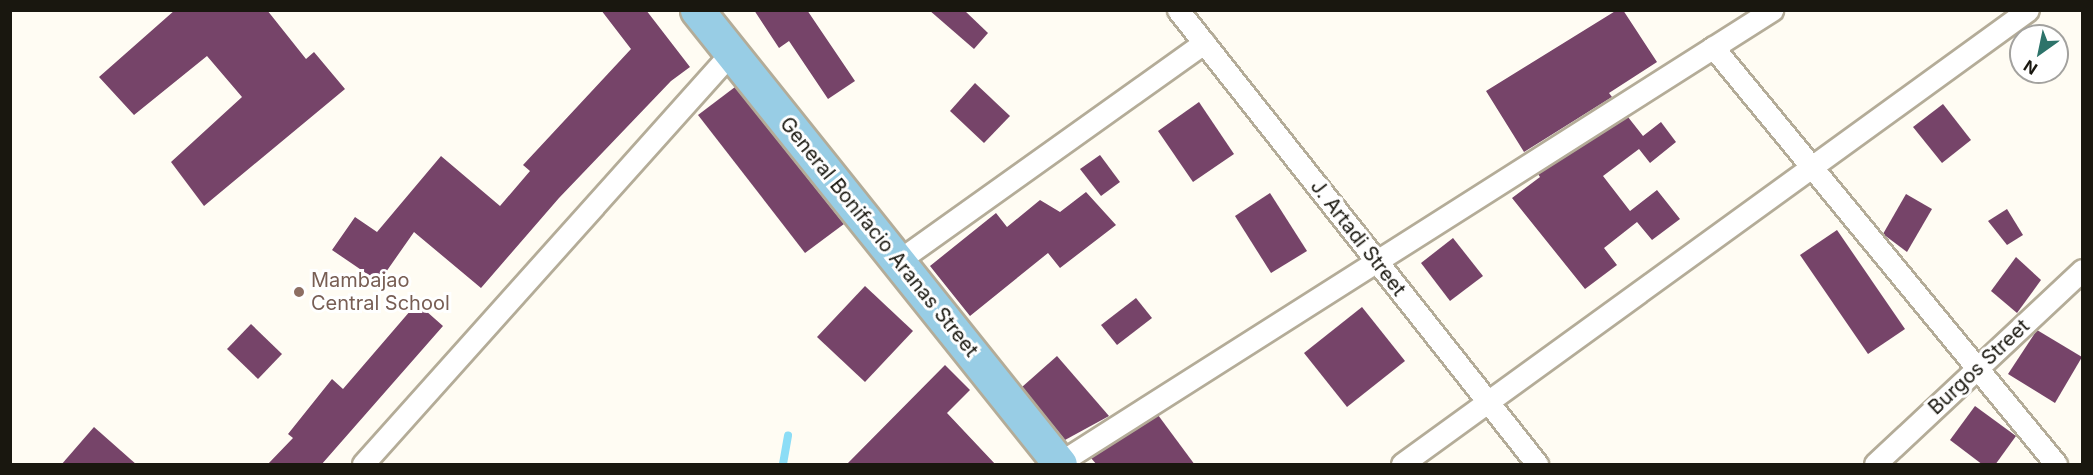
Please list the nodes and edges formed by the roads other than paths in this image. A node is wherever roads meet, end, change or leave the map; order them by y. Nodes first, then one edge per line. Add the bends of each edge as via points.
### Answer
1 (697, 10) edge
2 (1178, 10) edge
3 (1772, 10) edge
4 (2028, 10) edge
5 (1204, 43) junction
6 (1713, 47) junction
7 (731, 53) junction
8 (1811, 167) junction
9 (1375, 260) junction
10 (898, 261) junction
11 (2082, 270) edge
12 (1977, 369) junction
13 (1487, 401) junction
14 (1059, 464) edge
15 (363, 465) edge
16 (1401, 465) edge
17 (1537, 465) edge
18 (1875, 465) edge
19 (2056, 465) edge

1 - 7 main road, General Bonifacio Aranas Street
2 - 5 street, J. Artadi Street
3 - 6 street
4 - 8 street
5 - 9 street, J. Artadi Street
5 - 10 street
6 - 8 street
6 - 9 street
7 - 10 main road, General Bonifacio Aranas Street
7 - 15 street
8 - 12 street
8 - 13 street
9 - 13 street, J. Artadi Street
9 - 14 street
10 - 14 main road, General Bonifacio Aranas Street
11 - 12 street, Burgos Street
12 - 18 street, Burgos Street
12 - 19 street
13 - 16 street
13 - 17 street, J. Artadi Street

